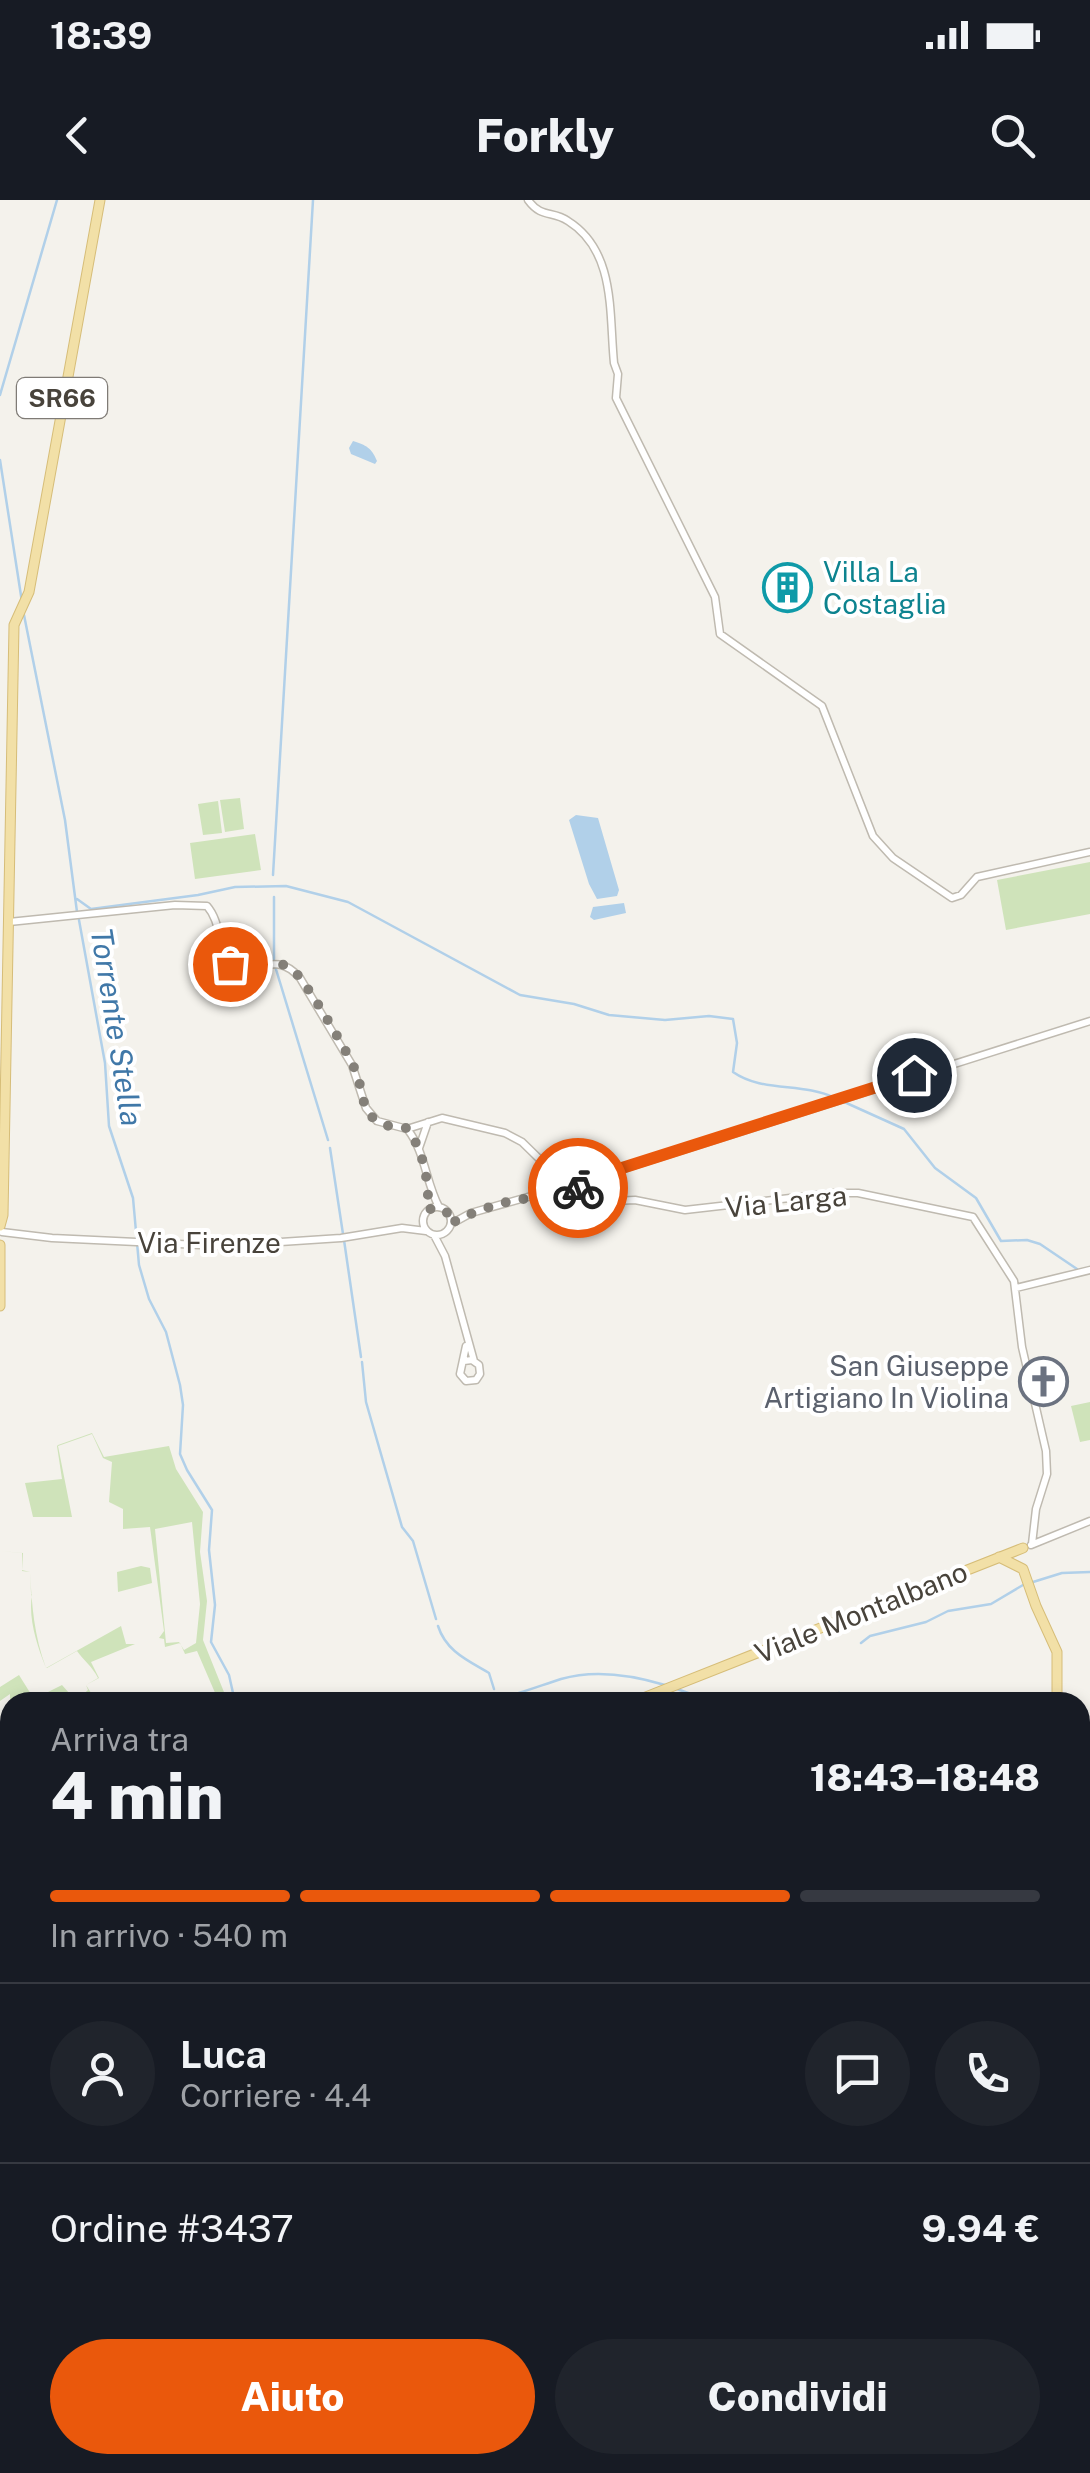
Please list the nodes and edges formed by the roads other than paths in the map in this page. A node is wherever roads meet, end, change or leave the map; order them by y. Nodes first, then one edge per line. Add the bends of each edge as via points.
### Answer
1 (100, 200) edge
2 (528, 200) edge
3 (1090, 852) edge
4 (5, 930) edge
5 (1090, 1020) edge
6 (428, 1122) junction
7 (407, 1128) junction
8 (419, 1149) junction
9 (429, 1188) junction
10 (565, 1192) junction
11 (439, 1208) junction
12 (1, 1212) edge
13 (426, 1213) junction
14 (448, 1213) junction
15 (471, 1213) junction
16 (402, 1228) junction
17 (448, 1228) junction
18 (430, 1233) junction
19 (1, 1235) edge
20 (1, 1255) edge
21 (446, 1256) junction
22 (1090, 1270) edge
23 (1016, 1288) junction
24 (0, 1306) edge
25 (466, 1339) junction
26 (474, 1361) junction
27 (464, 1362) junction
28 (1090, 1521) edge
29 (1028, 1546) junction
30 (999, 1557) junction
31 (1023, 1569) junction
32 (1028, 1581) junction
33 (659, 1692) edge
34 (1057, 1692) edge

1 - 4 main road, SR66 via 27,596 16,616
2 - 3 street via 544,215 568,220 602,258 616,398 715,597 720,634 822,706 883,848 952,898 977,877
4 - 7 street via 175,904 209,907 230,964 278,964 296,972 352,1064 370,1114 384,1125
4 - 12 main road, SR66
5 - 10 street, Via Firenze via 622,1168
6 - 7 street
6 - 8 street
6 - 10 street via 436,1118 505,1133 529,1148
7 - 8 street
8 - 9 street
9 - 11 street
9 - 13 street
10 - 15 street, Via Firenze
10 - 23 street, Via Larga via 584,1210 635,1200 686,1210 858,1193 974,1217
11 - 13 street, Via Firenze
11 - 14 street, Via Firenze
12 - 19 main road, SR66
13 - 16 street, Via Firenze
13 - 18 street
14 - 15 street, Via Firenze
14 - 17 street
15 - 17 street, Via Firenze
16 - 18 street, Via Firenze
16 - 19 street, Via Firenze via 258,1246
17 - 18 street, Via Firenze
17 - 21 street
18 - 21 street
19 - 20 main road, SR66
20 - 24 main road, SR66
21 - 25 street
22 - 23 street
23 - 29 street via 1047,1465
25 - 26 street
25 - 27 street
26 - 27 street
26 - 27 street via 480,1372 471,1381 460,1374
28 - 29 street, Viale Montalbano
29 - 30 main road, Viale Montalbano
29 - 31 main road
29 - 32 main road
30 - 31 main road
30 - 33 main road, Viale Montalbano
31 - 32 main road
32 - 34 main road via 1057,1652

